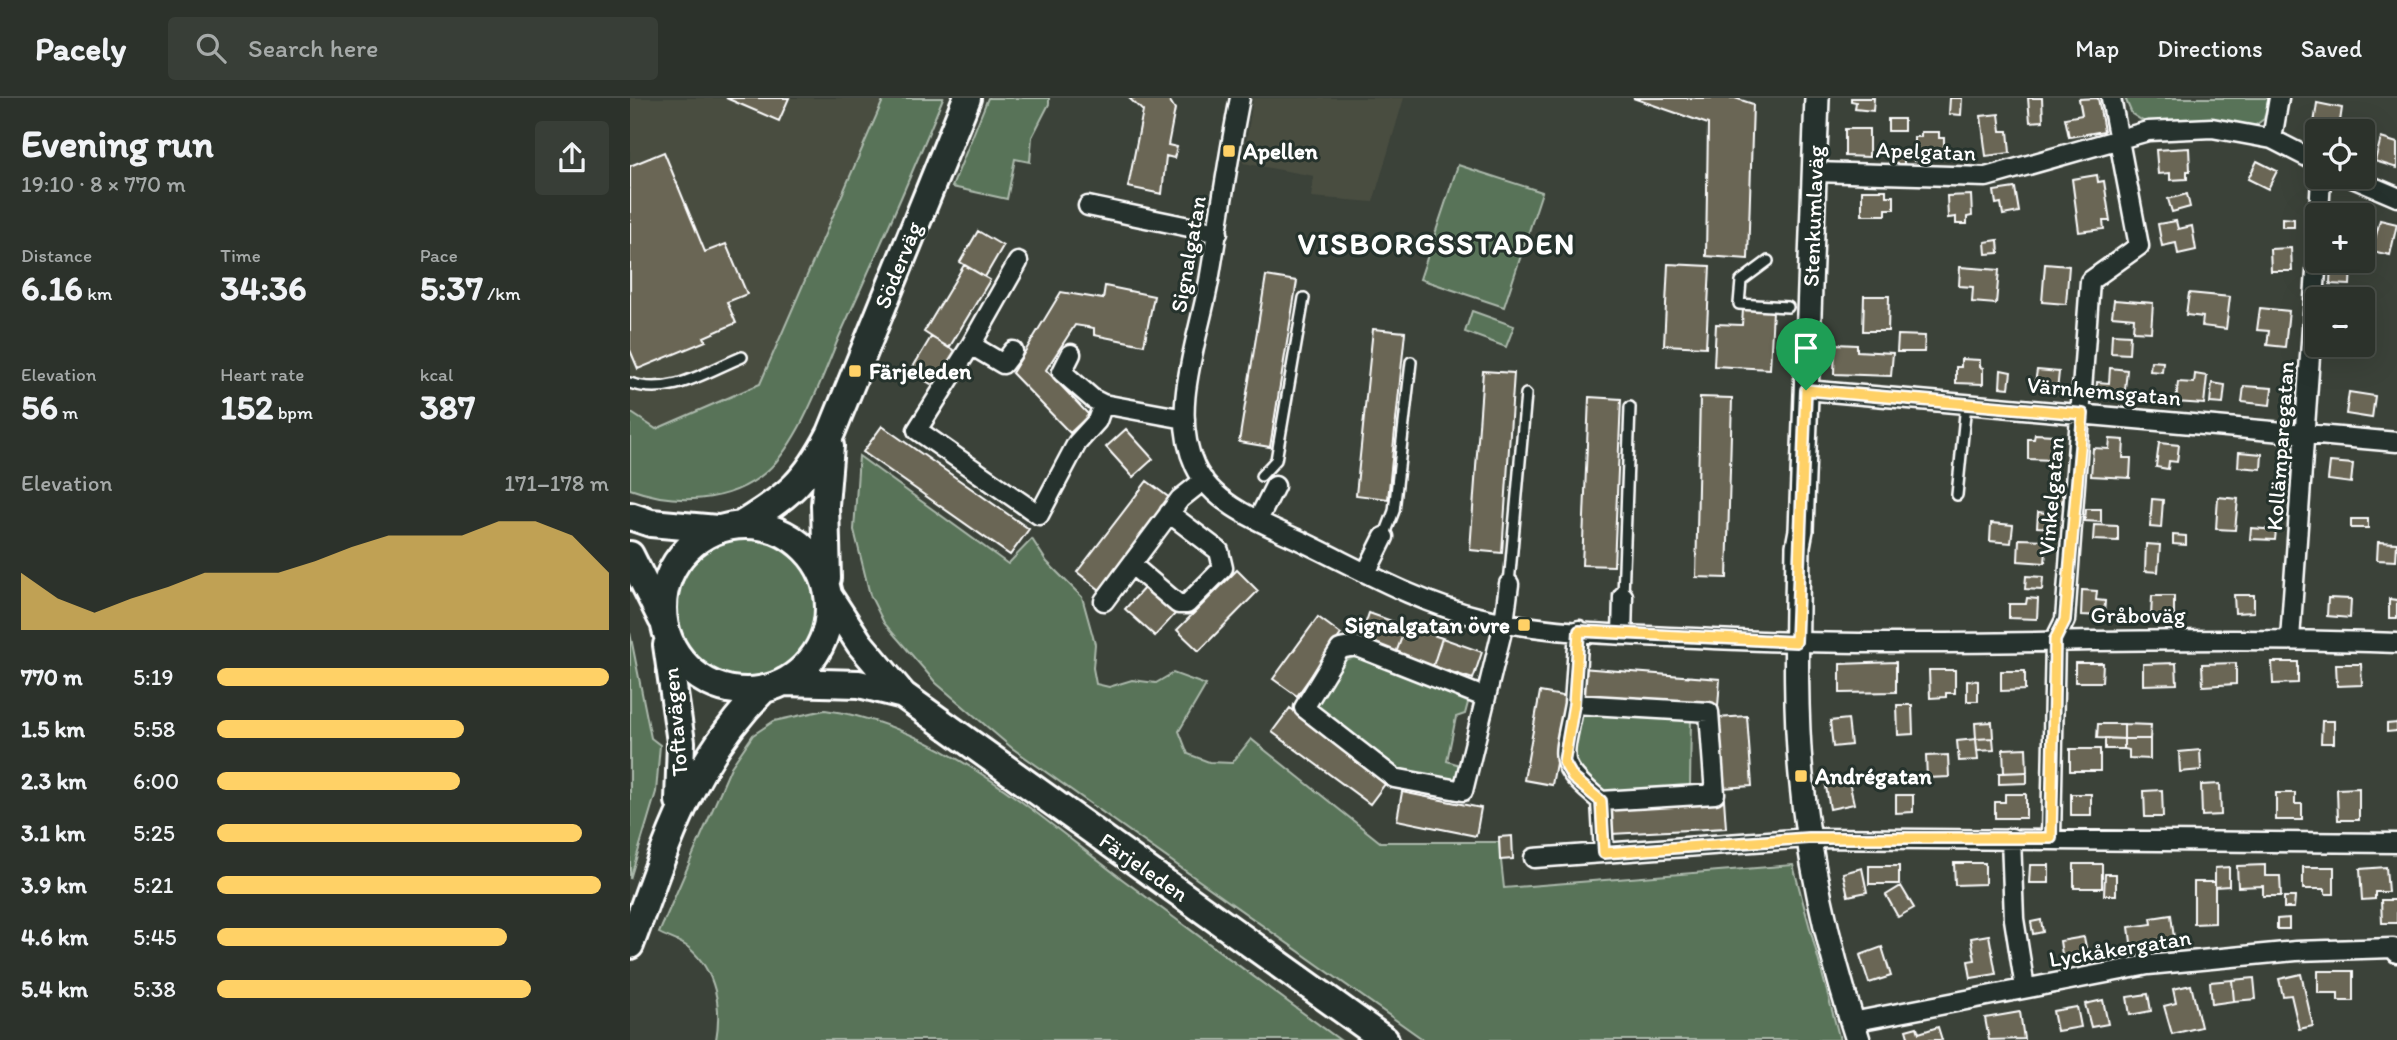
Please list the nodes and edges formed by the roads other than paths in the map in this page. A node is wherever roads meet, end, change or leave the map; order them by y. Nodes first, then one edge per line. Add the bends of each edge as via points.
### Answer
1 (967, 98) edge
2 (1240, 98) edge
3 (1818, 98) edge
4 (2111, 98) edge
5 (2279, 98) edge
6 (2272, 139) junction
7 (2119, 141) junction
8 (2305, 156) edge
9 (1814, 172) junction
10 (2375, 188) edge
11 (2397, 197) edge
12 (1088, 206) dead end
13 (1217, 233) junction
14 (1768, 261) dead end
15 (1018, 262) dead end
16 (2316, 273) edge
17 (1304, 298) dead end
18 (1788, 307) dead end
19 (971, 345) junction
20 (1013, 351) dead end
21 (1072, 354) dead end
22 (742, 357) dead end
23 (1411, 362) dead end
24 (630, 383) edge
25 (1806, 390) junction
26 (1526, 394) dead end
27 (1103, 404) junction
28 (1966, 404) junction
29 (1630, 407) dead end
30 (2083, 414) junction
31 (1185, 419) junction
32 (831, 433) junction
33 (2306, 434) junction
34 (2397, 442) edge
35 (1204, 480) junction
36 (1268, 481) joint
37 (1957, 495) dead end
38 (1170, 513) junction
39 (630, 516) edge
40 (1258, 520) junction
41 (729, 527) junction
42 (1384, 537) joint
43 (630, 555) edge
44 (1132, 565) junction
45 (1366, 573) junction
46 (1509, 584) joint
47 (828, 591) junction
48 (1623, 596) joint
49 (1104, 601) dead end
50 (1504, 623) junction
51 (664, 626) junction
52 (1579, 631) junction
53 (1622, 635) junction
54 (2290, 639) junction
55 (2055, 640) junction
56 (1796, 642) junction
57 (2397, 643) edge
58 (774, 686) junction
59 (903, 695) junction
60 (1484, 697) junction
61 (1574, 704) junction
62 (1601, 801) junction
63 (678, 813) junction
64 (1808, 838) junction
65 (2011, 838) junction
66 (2051, 838) junction
67 (2397, 843) edge
68 (1604, 853) junction
69 (1534, 858) dead end
70 (630, 945) edge
71 (2397, 953) edge
72 (2025, 988) junction
73 (1855, 1031) edge
74 (1385, 1040) edge

1 - 32 main road, Söderväg
2 - 13 street, Signalgatan
3 - 9 street, Stenkumlaväg
4 - 7 street
5 - 6 street
6 - 7 street, Apelgatan via 2212,128 2148,131
6 - 8 street, Apelgatan
7 - 9 street, Apelgatan via 1986,177
7 - 30 street, Vinkelgatan via 2140,246 2090,281
9 - 25 street, Stenkumlaväg
10 - 11 street
12 - 13 street
13 - 31 street, Signalgatan
14 - 18 lane via 1741,281 1739,304
15 - 19 street
16 - 33 street, Kollämparegatan
17 - 36 lane via 1276,460
19 - 20 street via 1003,364
19 - 27 street via 918,430 1039,515 1076,443 1097,421
21 - 27 street via 1062,372
22 - 24 lane via 665,389
23 - 42 lane via 1394,511
25 - 28 street, Värnhemsgatan
25 - 56 street, Stenkumlaväg
26 - 46 lane
27 - 31 street
28 - 30 street, Värnhemsgatan
28 - 37 lane
29 - 48 lane
30 - 33 street, Värnhemsgatan
30 - 55 street, Vinkelgatan via 2065,620
31 - 35 street, Signalgatan via 1190,453
32 - 41 main road, Söderväg via 802,482 776,503
32 - 47 main road, Söderväg via 825,505
33 - 34 street, Värnhemsgatan
33 - 54 street, Kollämparegatan
35 - 38 street
35 - 40 street, Signalgatan
36 - 40 street
38 - 44 street
38 - 44 street via 1219,551 1223,568 1187,604 1178,604
39 - 41 main road via 651,523
40 - 45 street, Signalgatan
41 - 47 main road via 767,527 794,540 814,560
41 - 51 main road via 692,544 674,565 664,592
42 - 45 street
43 - 51 main road
44 - 49 street
45 - 50 street, Signalgatan via 1438,606
46 - 50 street
47 - 58 main road via 827,626 820,646 808,663
47 - 59 main road, Färjeleden via 860,644
48 - 53 street
50 - 52 street, Signalgatan
50 - 60 street
51 - 58 main road via 677,655 703,680 737,691
51 - 63 main road, Toftavägen via 681,742
52 - 53 street, Signalgatan
52 - 61 street
53 - 56 street, Signalgatan
54 - 55 street, Gråboväg
54 - 57 street, Gråboväg
55 - 56 street, Gråboväg
55 - 66 street, Vinkelgatan
56 - 64 street, Stenkumlaväg
58 - 59 main road, Färjeleden via 859,684
58 - 63 main road, Toftavägen via 716,746
59 - 74 main road, Färjeleden
60 - 60 street via 1355,646 1340,649 1304,708 1394,778 1463,791
61 - 62 street via 1564,762 1573,778
61 - 62 street via 1709,712 1715,794
62 - 68 street
63 - 70 main road, Toftavägen
64 - 65 street
64 - 68 street
64 - 73 street, Stenkumlaväg via 1829,941
65 - 66 street
65 - 72 street via 2014,919
66 - 67 street
68 - 69 street
71 - 72 street, Lyckåkergatan via 2393,948 2269,953 2148,965
72 - 73 street, Lyckåkergatan

